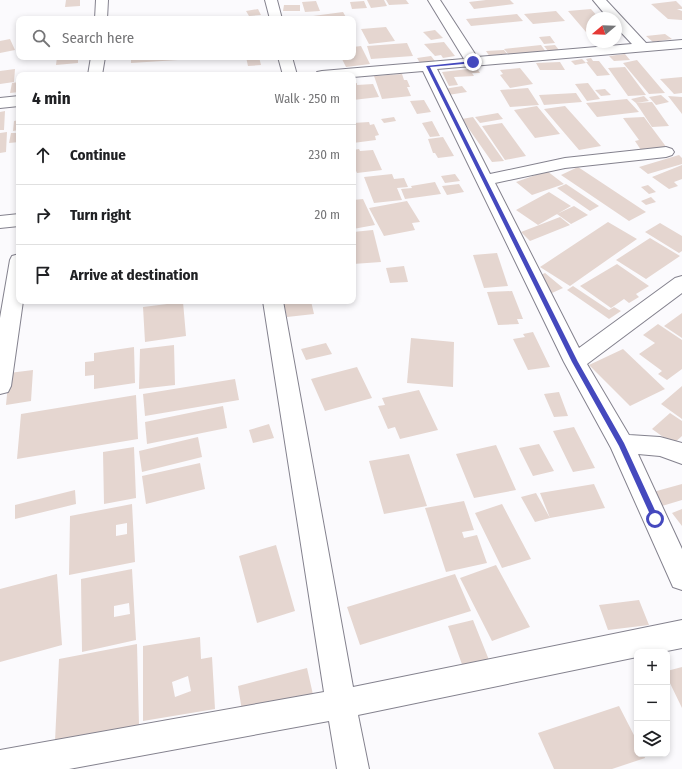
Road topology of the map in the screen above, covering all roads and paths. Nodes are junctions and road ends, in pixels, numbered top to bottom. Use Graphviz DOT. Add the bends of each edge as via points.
graph roads {
  1 [pos="102,0"];
  2 [pos="271,0"];
  3 [pos="434,0"];
  4 [pos="599,0"];
  5 [pos="610,12"];
  6 [pos="101,16"];
  7 [pos="275,16"];
  8 [pos="622,25"];
  9 [pos="682,44"];
  10 [pos="642,48"];
  11 [pos="98,60"];
  12 [pos="286,60"];
  13 [pos="473,62"];
  14 [pos="428,66"];
  15 [pos="96,72"];
  16 [pos="289,72"];
  17 [pos="356,72"];
  18 [pos="16,101"];
  19 [pos="0,103"];
  20 [pos="666,152"];
  21 [pos="484,180"];
  22 [pos="16,220"];
  23 [pos="0,222"];
  24 [pos="16,280"];
  25 [pos="682,283"];
  26 [pos="274,304"];
  27 [pos="575,362"];
  28 [pos="0,386"];
  29 [pos="622,445"];
  30 [pos="682,454"];
  31 [pos="682,578"];
  32 [pos="682,634"];
  33 [pos="341,704"];
  34 [pos="0,766"];
  35 [pos="353,769"];
  1 -- 6 [label="street"];
  2 -- 7 [label="street"];
  3 -- 13 [label="street"];
  4 -- 5 [label="street"];
  8 -- 10 [label="street"];
  9 -- 10 [label="street"];
  10 -- 13 [label="street"];
  11 -- 15 [label="street"];
  12 -- 16 [label="street"];
  13 -- 14 [label="street"];
  14 -- 17 [label="street"];
  14 -- 21 [label="street"];
  18 -- 19 [label="street"];
  20 -- 21 [label="street" via="565,163"];
  21 -- 27 [label="street"];
  22 -- 23 [label="street"];
  24 -- 28 [label="street"];
  25 -- 27 [label="street"];
  26 -- 33 [label="street"];
  27 -- 29 [label="street"];
  29 -- 30 [label="street" via="660,445 671,447"];
  29 -- 31 [label="street"];
  32 -- 33 [label="street"];
  33 -- 34 [label="street"];
  33 -- 35 [label="street"];
}
